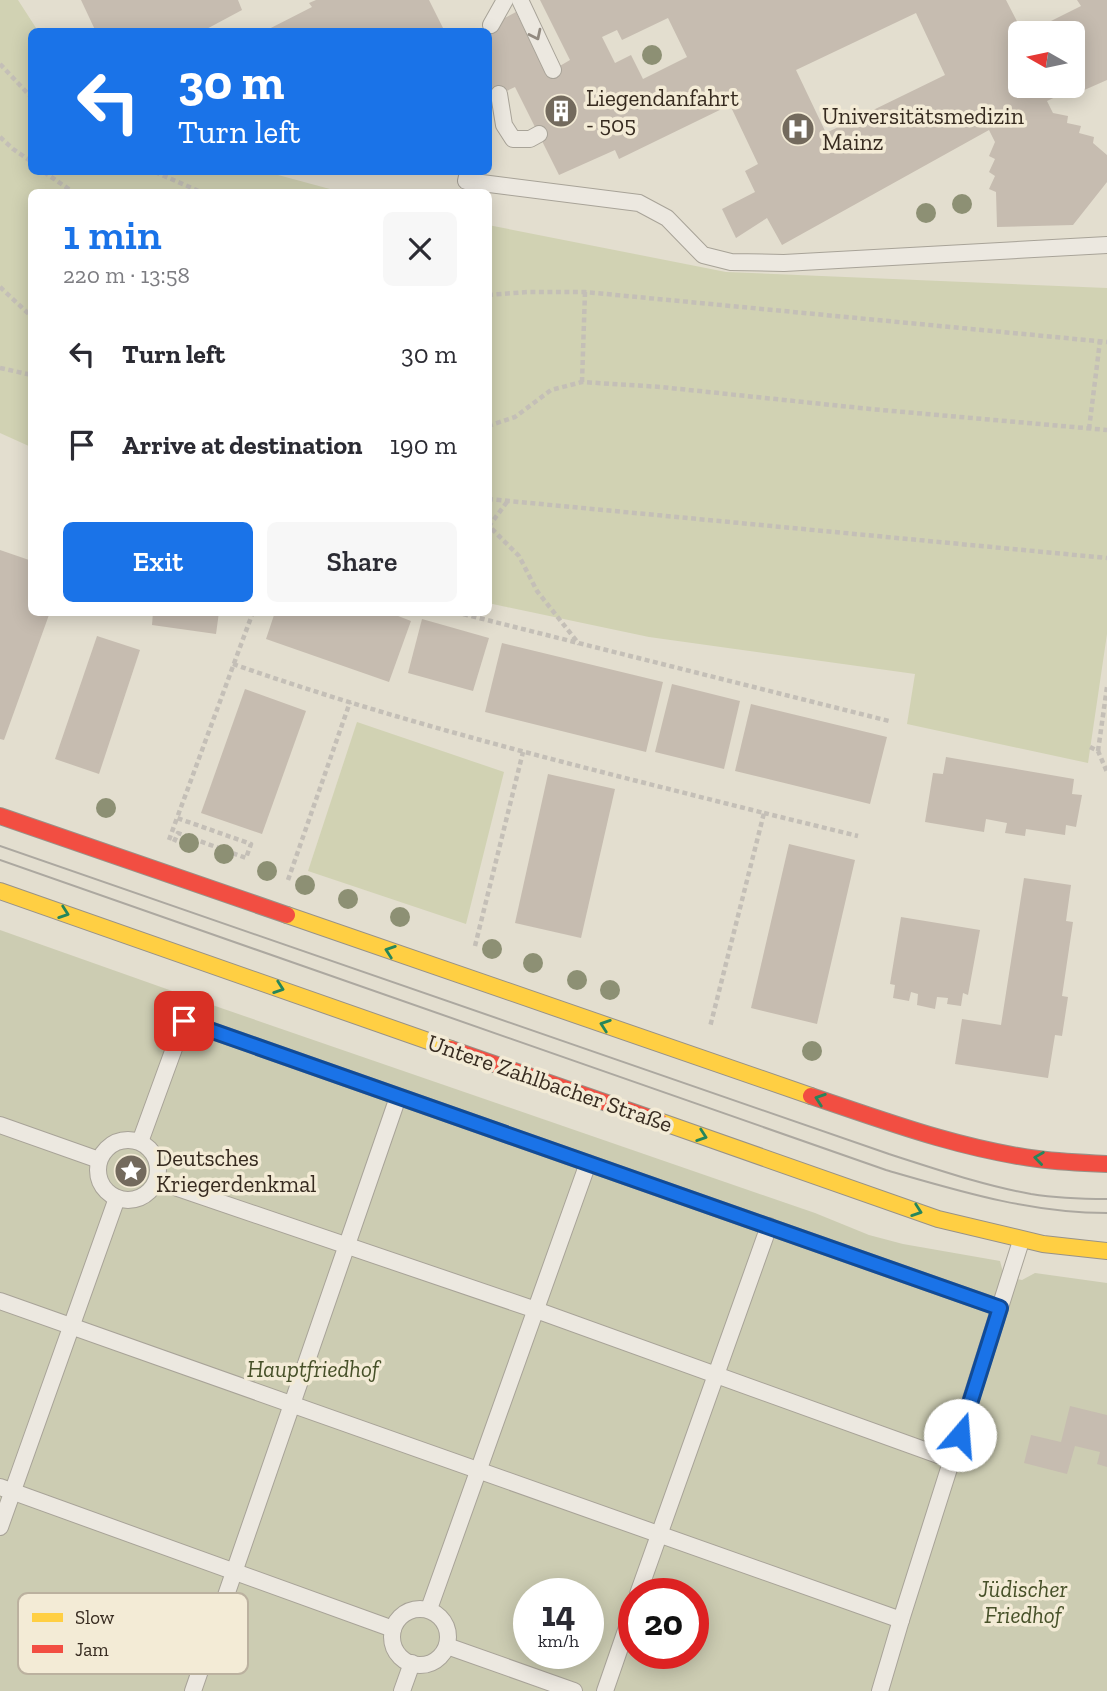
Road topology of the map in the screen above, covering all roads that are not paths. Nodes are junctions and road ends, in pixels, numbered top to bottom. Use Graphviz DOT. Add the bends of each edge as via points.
graph roads {
  1 [pos="505,0"];
  2 [pos="511,0"];
  3 [pos="520,0"];
  4 [pos="507,17"];
  5 [pos="491,25"];
  6 [pos="552,70"];
  7 [pos="499,94"];
  8 [pos="539,134"];
  9 [pos="467,175"];
  10 [pos="1107,245"];
  11 [pos="0,816"];
  12 [pos="0,891"];
  13 [pos="398,1097"];
  14 [pos="0,1125"];
  15 [pos="140,1142"];
  16 [pos="99,1160"];
  17 [pos="588,1163"];
  18 [pos="1107,1164"];
  19 [pos="157,1181"];
  20 [pos="117,1198"];
  21 [pos="769,1226"];
  22 [pos="1021,1241"];
  23 [pos="346,1246"];
  24 [pos="1107,1251"];
  25 [pos="0,1301"];
  26 [pos="1000,1308"];
  27 [pos="536,1310"];
  28 [pos="72,1326"];
  29 [pos="715,1375"];
  30 [pos="292,1405"];
  31 [pos="952,1460"];
  32 [pos="480,1471"];
  33 [pos="6,1490"];
  34 [pos="0,1527"];
  35 [pos="659,1534"];
  36 [pos="235,1572"];
  37 [pos="644,1578"];
  38 [pos="228,1593"];
  39 [pos="429,1609"];
  40 [pos="901,1620"];
  41 [pos="393,1629"];
  42 [pos="447,1646"];
  43 [pos="618,1653"];
  44 [pos="412,1663"];
  45 [pos="199,1674"];
  46 [pos="193,1691"];
  47 [pos="402,1691"];
  48 [pos="574,1691"];
  49 [pos="605,1691"];
  50 [pos="880,1691"];
  1 -- 5 [label="lane"];
  2 -- 4 [label="lane"];
  3 -- 6 [label="lane, one-way"];
  7 -- 8 [label="lane" via="504,125 513,139"];
  9 -- 10 [label="lane" via="466,181 639,203 667,218 703,256 731,262"];
  18 -- 11 [label="street, one-way" via="1011,1154 889,1122"];
  12 -- 22 [label="street, Untere Zahlbacher Straße, one-way" via="939,1219"];
  13 -- 15 [label="lane" via="184,1021"];
  13 -- 17 [label="lane"];
  13 -- 23 [label="lane"];
  14 -- 16 [label="lane"];
  15 -- 16 [label="lane" via="131,1139 111,1144"];
  15 -- 19 [label="lane" via="154,1154"];
  16 -- 20 [label="lane" via="103,1187"];
  17 -- 21 [label="lane"];
  17 -- 27 [label="lane"];
  19 -- 20 [label="lane" via="136,1200"];
  19 -- 23 [label="lane"];
  20 -- 28 [label="lane"];
  21 -- 26 [label="lane"];
  21 -- 29 [label="lane"];
  22 -- 24 [label="street, Untere Zahlbacher Straße"];
  22 -- 26 [label="lane"];
  23 -- 27 [label="lane"];
  23 -- 30 [label="lane"];
  25 -- 28 [label="lane"];
  26 -- 31 [label="lane"];
  27 -- 29 [label="lane"];
  27 -- 32 [label="lane"];
  28 -- 30 [label="lane"];
  28 -- 33 [label="lane"];
  29 -- 31 [label="lane"];
  29 -- 35 [label="lane"];
  30 -- 32 [label="lane"];
  30 -- 36 [label="lane"];
  31 -- 40 [label="lane"];
  32 -- 35 [label="lane"];
  32 -- 39 [label="lane"];
  33 -- 34 [label="lane"];
  33 -- 36 [label="lane"];
  35 -- 37 [label="lane"];
  35 -- 40 [label="lane"];
  36 -- 38 [label="lane"];
  36 -- 41 [label="lane"];
  39 -- 41 [label="lane" via="403,1614"];
  39 -- 42 [label="lane" via="447,1628"];
  40 -- 50 [label="lane"];
  41 -- 44 [label="lane" via="397,1654"];
  42 -- 44 [label="lane" via="429,1664"];
  42 -- 48 [label="lane"];
  43 -- 49 [label="lane"];
  44 -- 47 [label="lane"];
  45 -- 46 [label="lane"];
}
